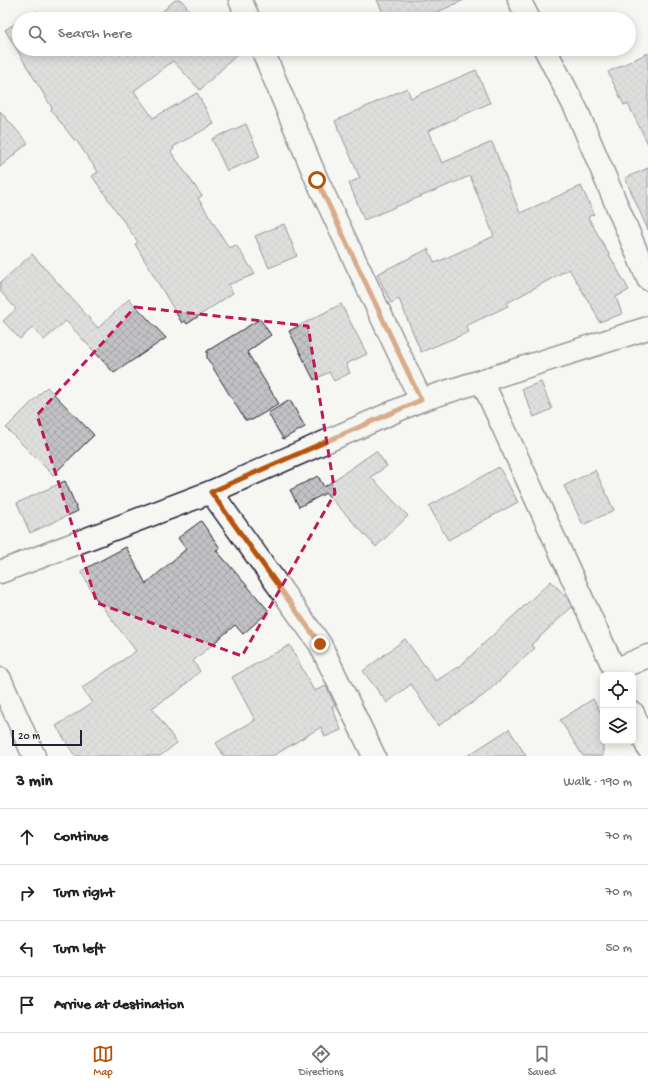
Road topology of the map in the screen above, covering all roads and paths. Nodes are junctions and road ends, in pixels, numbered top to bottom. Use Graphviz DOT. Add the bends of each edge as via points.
graph roads {
  1 [pos="240,0"];
  2 [pos="519,0"];
  3 [pos="246,12"];
  4 [pos="525,12"];
  5 [pos="265,56"];
  6 [pos="549,56"];
  7 [pos="648,279"];
  8 [pos="648,328"];
  9 [pos="482,380"];
  10 [pos="421,400"];
  11 [pos="211,492"];
  12 [pos="0,572"];
  13 [pos="648,656"];
  14 [pos="616,672"];
  15 [pos="618,672"];
  16 [pos="0,679"];
  17 [pos="636,720"];
  18 [pos="648,748"];
  19 [pos="34,756"];
  20 [pos="374,756"];
  1 -- 3 [label="street"];
  2 -- 4 [label="street"];
  5 -- 10 [label="street" via="317,180"];
  6 -- 7 [label="street" via="577,111"];
  8 -- 9 [label="street"];
  9 -- 10 [label="street"];
  9 -- 14 [label="street"];
  10 -- 11 [label="street"];
  11 -- 12 [label="street"];
  11 -- 20 [label="street" via="320,644"];
  13 -- 15 [label="street"];
  16 -- 19 [label="street"];
  17 -- 18 [label="street"];
}
